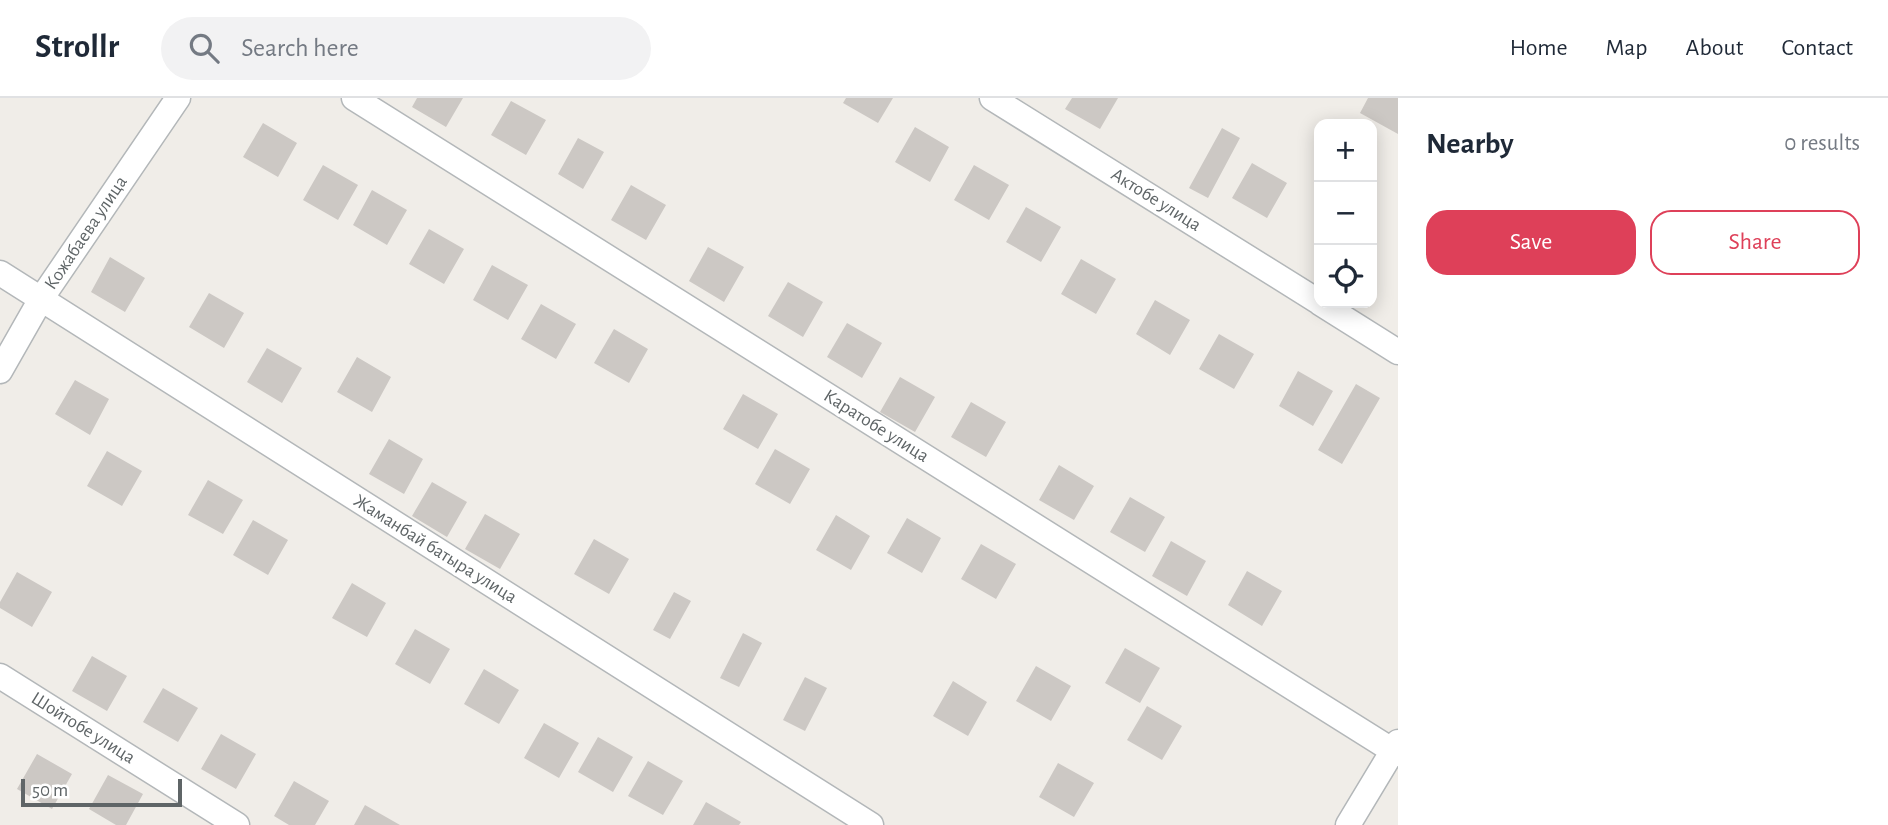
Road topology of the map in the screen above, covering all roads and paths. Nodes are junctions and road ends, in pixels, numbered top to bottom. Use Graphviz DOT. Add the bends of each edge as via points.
graph roads {
  1 [pos="178,98"];
  2 [pos="354,98"];
  3 [pos="992,98"];
  4 [pos="0,274"];
  5 [pos="41,299"];
  6 [pos="1314,299"];
  7 [pos="1328,308"];
  8 [pos="1398,352"];
  9 [pos="0,371"];
  10 [pos="0,676"];
  11 [pos="1396,749"];
  12 [pos="237,825"];
  13 [pos="871,825"];
  14 [pos="1348,825"];
  1 -- 5 [label="street, Кожабаева улица"];
  2 -- 11 [label="street, Каратобе улица"];
  3 -- 6 [label="street, Актобе улица"];
  4 -- 5 [label="street, Жаманбай батыра улица"];
  5 -- 9 [label="street, Кожабаева улица"];
  5 -- 13 [label="street, Жаманбай батыра улица"];
  7 -- 8 [label="street, Актобе улица"];
  10 -- 12 [label="street, Шойтобе улица"];
  11 -- 14 [label="street"];
}
